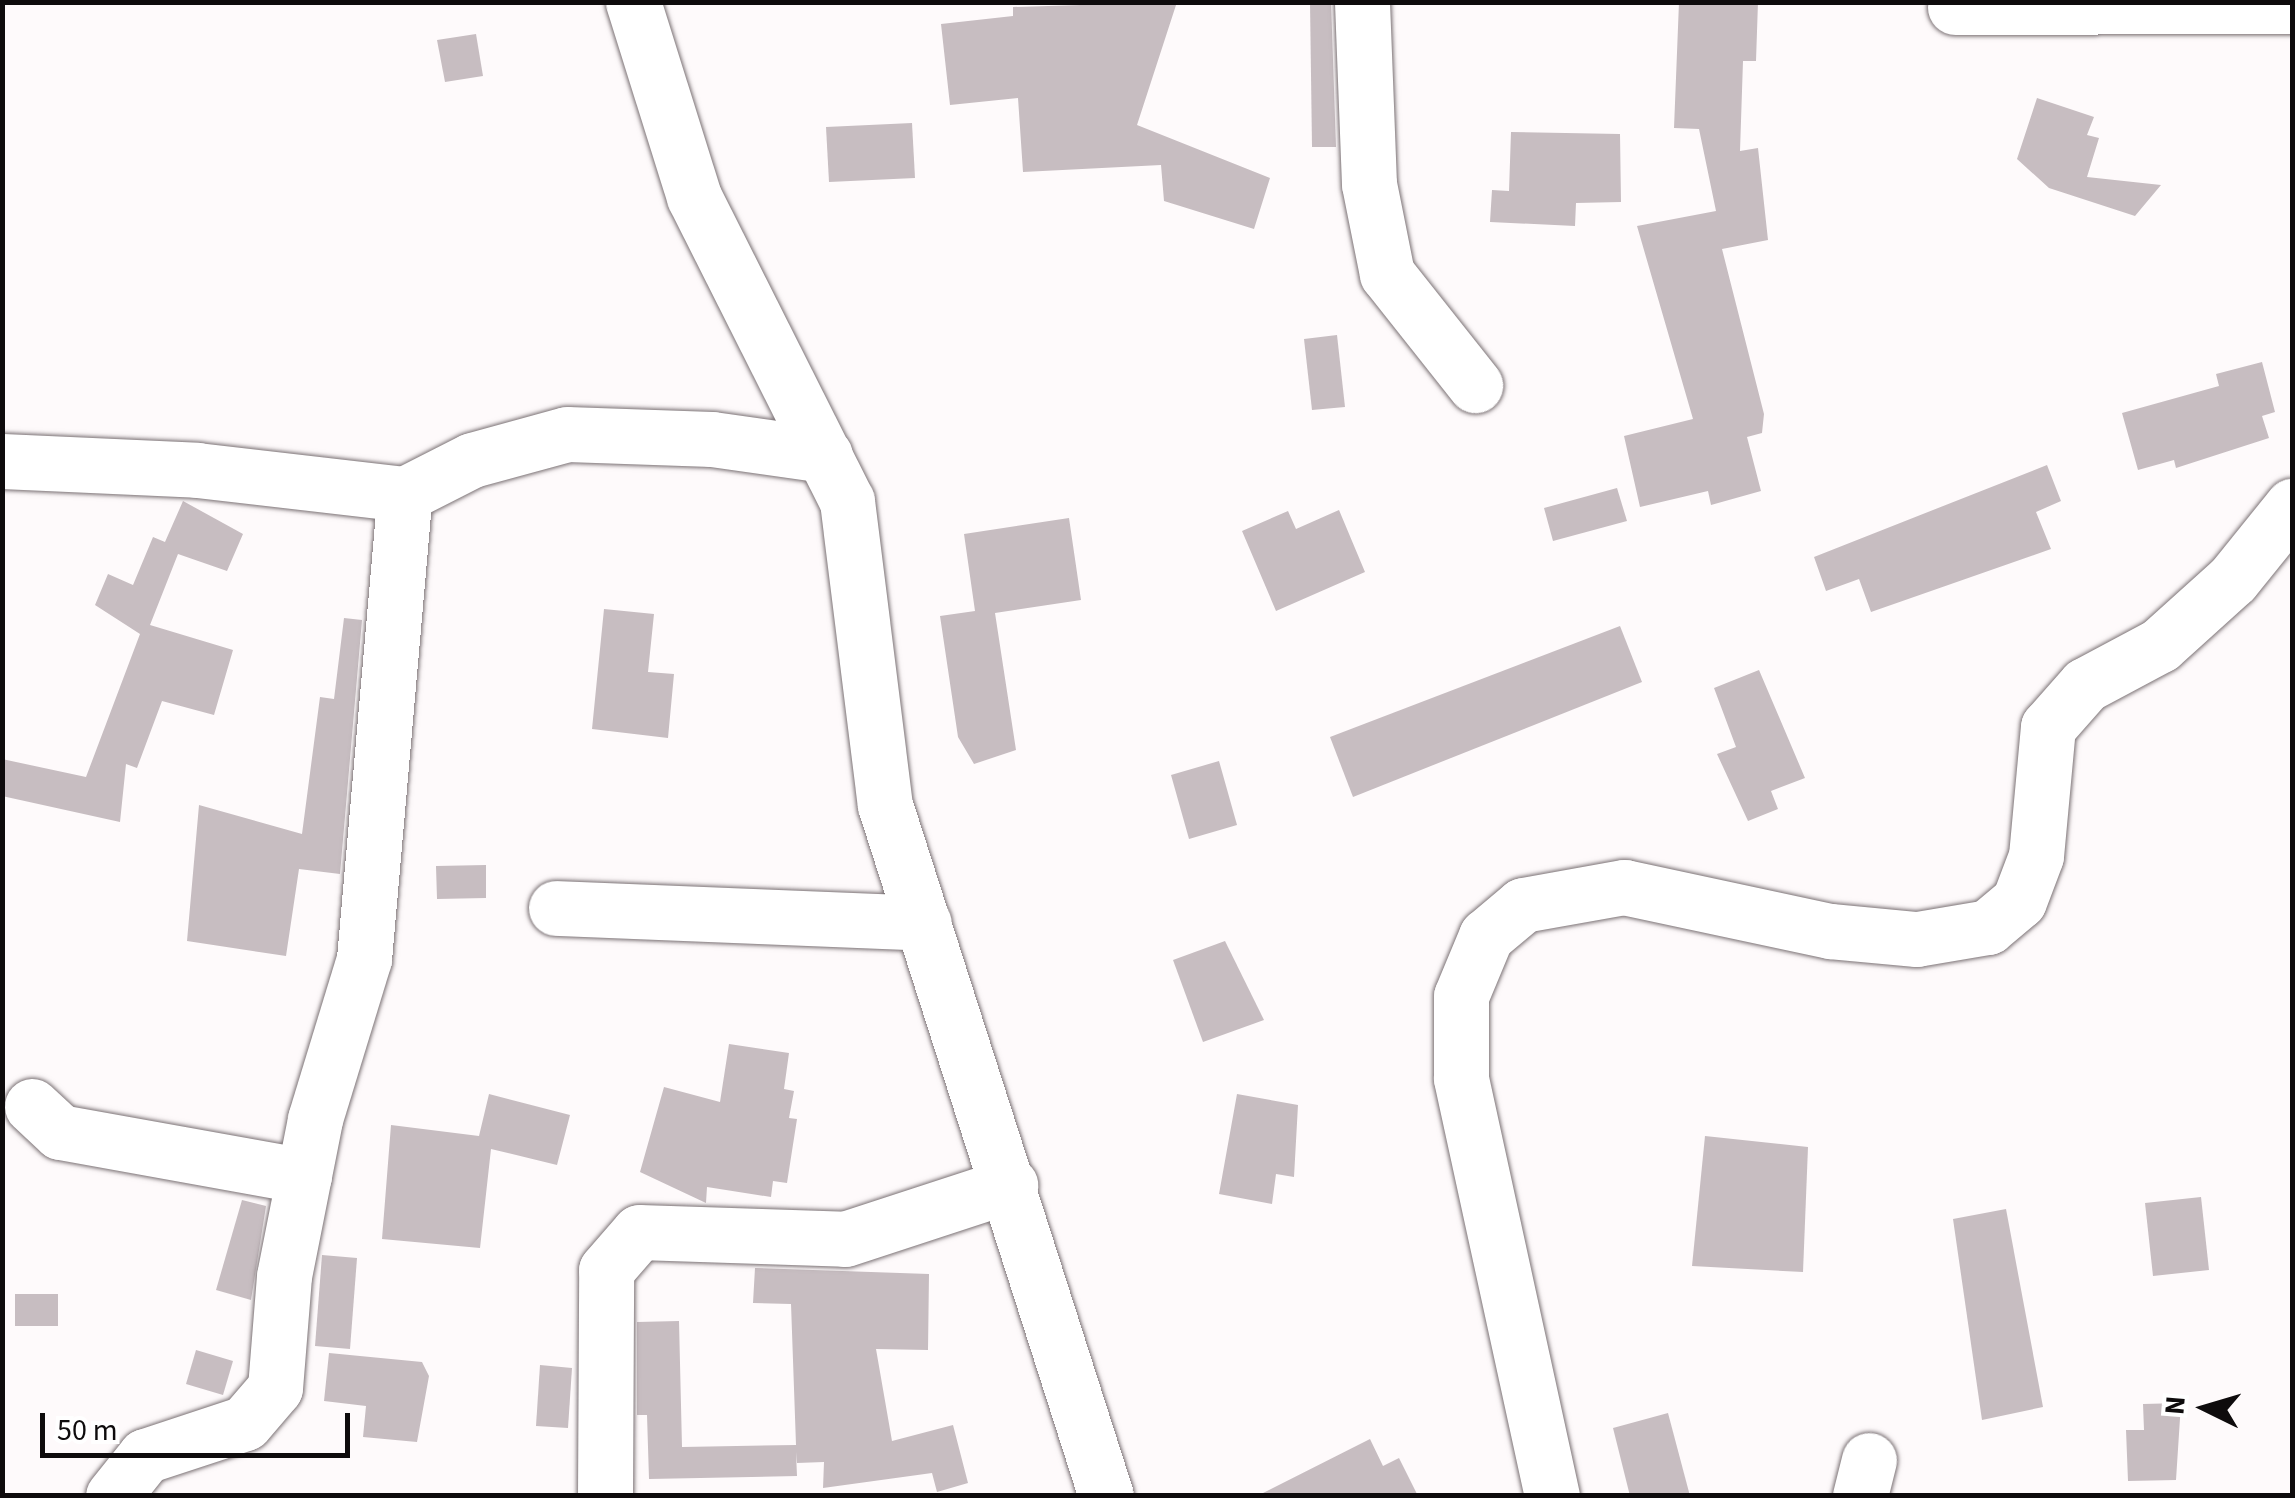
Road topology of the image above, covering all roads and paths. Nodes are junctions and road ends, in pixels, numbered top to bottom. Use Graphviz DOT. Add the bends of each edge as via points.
graph roads {
  1 [pos="633,2"];
  2 [pos="1362,2"];
  3 [pos="2292,6"];
  4 [pos="1954,8"];
  5 [pos="1475,385"];
  6 [pos="825,456"];
  7 [pos="2,461"];
  8 [pos="405,494"];
  9 [pos="2292,506"];
  10 [pos="556,908"];
  11 [pos="924,924"];
  12 [pos="32,1106"];
  13 [pos="304,1176"];
  14 [pos="1010,1184"];
  15 [pos="113,1496"];
  16 [pos="605,1496"];
  17 [pos="1106,1496"];
  18 [pos="1552,1496"];
  1 -- 6 [label="street" via="694,197"];
  2 -- 5 [label="street" via="1369,184 1387,274"];
  3 -- 4 [label="street"];
  6 -- 8 [label="street" via="712,438 567,434 455,466"];
  6 -- 11 [label="street" via="853,535 858,634 884,805"];
  7 -- 8 [label="street" via="197,470"];
  8 -- 13 [label="street" via="364,960"];
  9 -- 18 [label="street" via="2204,605 2160,644 2085,685 2048,727 2036,856 2019,901 1988,926 1917,939 1830,931 1624,886 1523,905 1486,936 1460,996 1461,1078"];
  10 -- 11 [label="street"];
  11 -- 14 [label="street"];
  12 -- 13 [label="street" via="60,1132"];
  13 -- 15 [label="street" via="275,1388 246,1423 145,1456"];
  14 -- 16 [label="street" via="844,1239 639,1232 606,1270"];
  14 -- 17 [label="street"];
}
